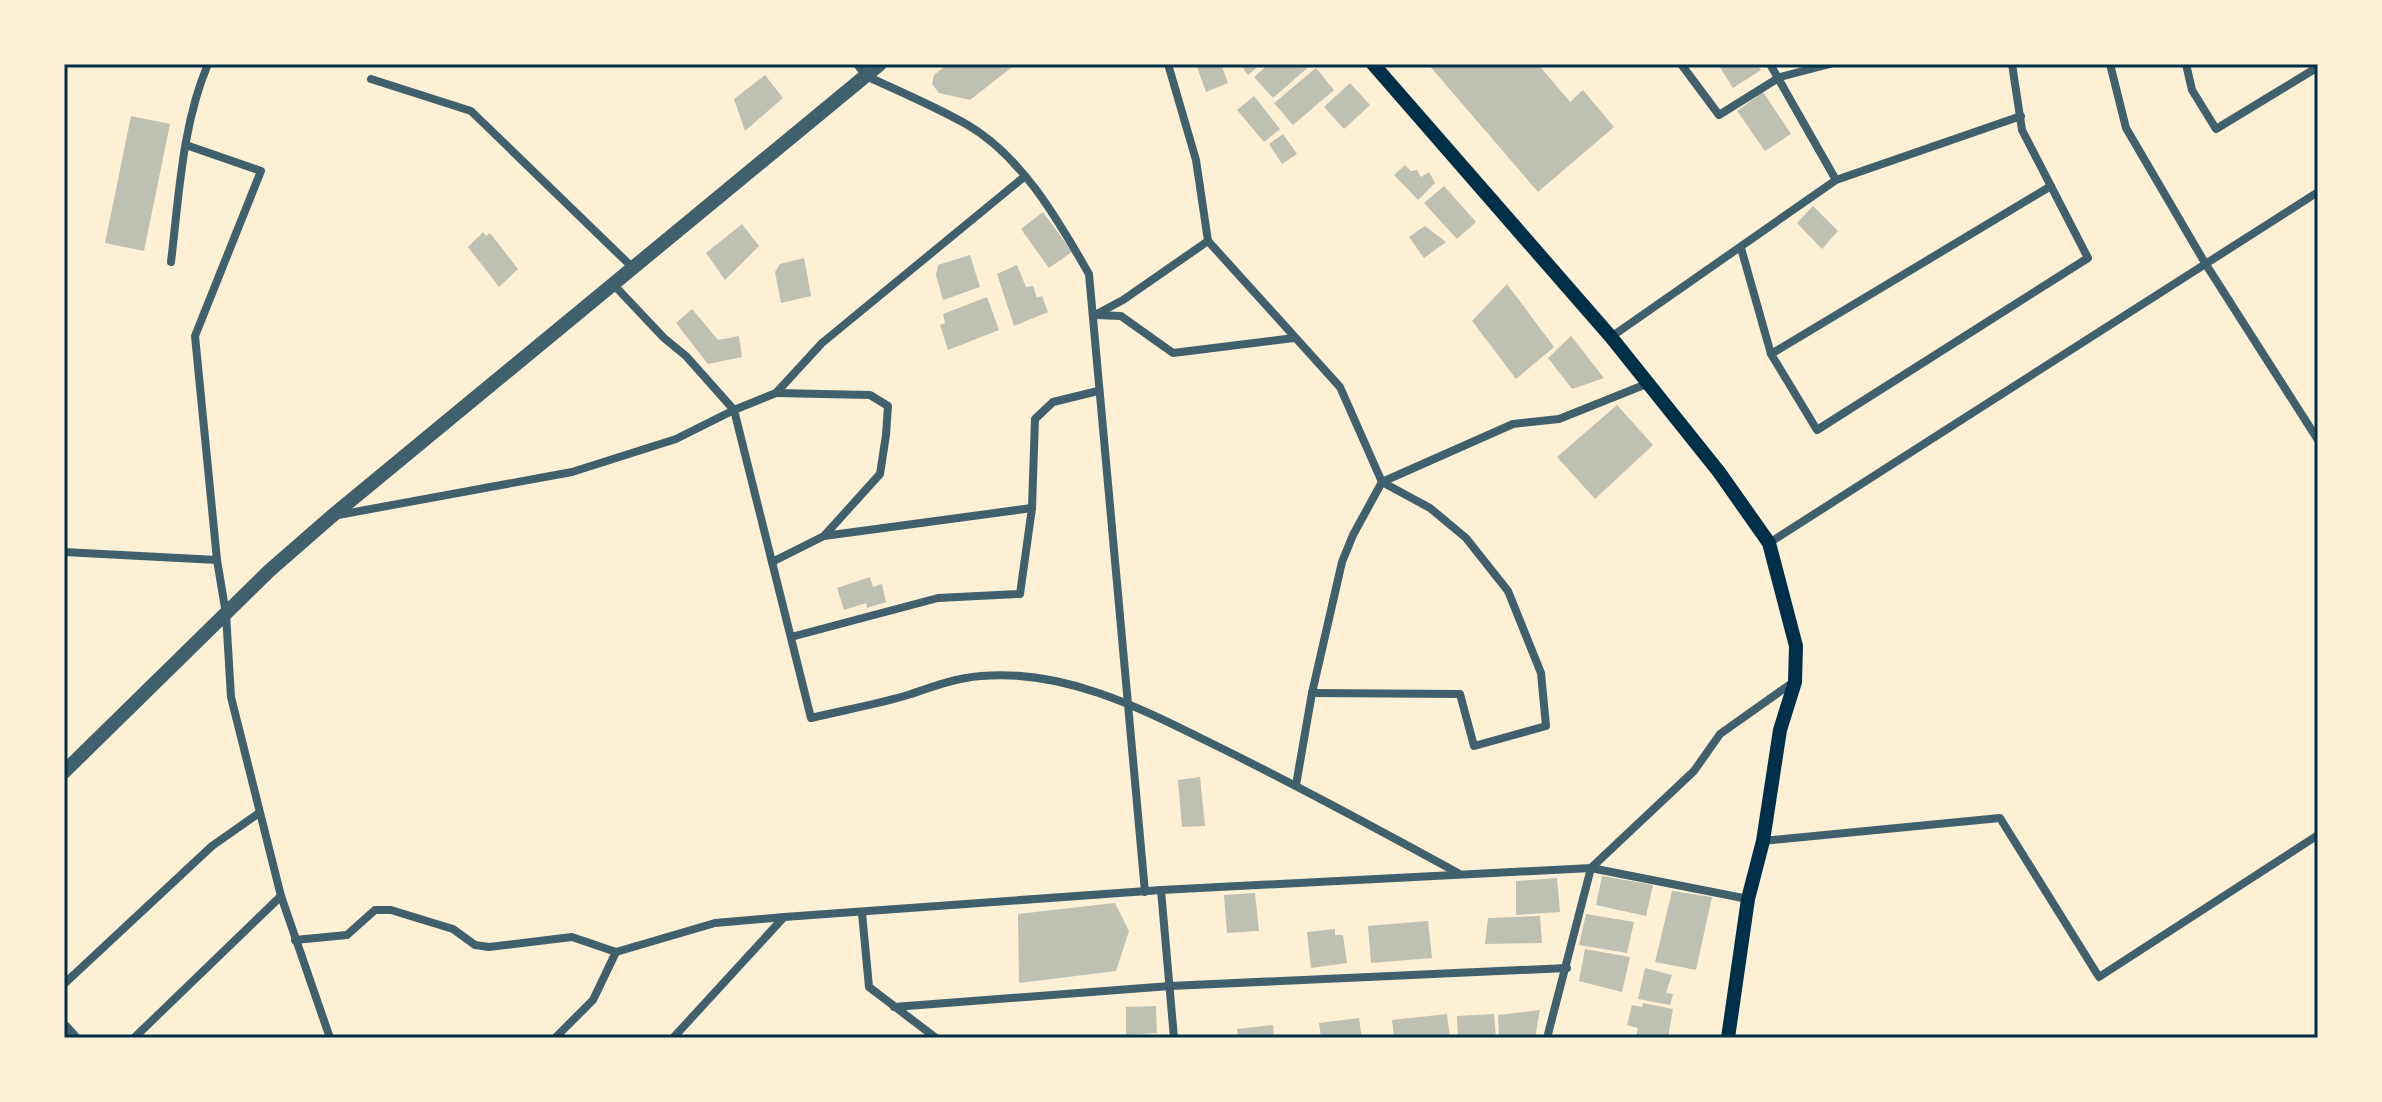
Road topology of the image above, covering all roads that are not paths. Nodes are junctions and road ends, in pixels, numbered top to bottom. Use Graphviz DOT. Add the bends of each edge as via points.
graph roads {
  1 [pos="208,64"];
  2 [pos="880,64"];
  3 [pos="1168,64"];
  4 [pos="1373,64"];
  5 [pos="1681,64"];
  6 [pos="1770,64"];
  7 [pos="1830,64"];
  8 [pos="2012,64"];
  9 [pos="2110,64"];
  10 [pos="2186,64"];
  11 [pos="2318,67"];
  12 [pos="861,70"];
  13 [pos="1780,77"];
  14 [pos="371,79"];
  15 [pos="2021,116"];
  16 [pos="186,145"];
  17 [pos="1024,177"];
  18 [pos="1836,180"];
  19 [pos="2051,186"];
  20 [pos="2318,192"];
  21 [pos="1208,241"];
  22 [pos="1741,248"];
  23 [pos="171,262"];
  24 [pos="2205,263"];
  25 [pos="634,269"];
  26 [pos="613,284"];
  27 [pos="1095,315"];
  28 [pos="1611,337"];
  29 [pos="1294,338"];
  30 [pos="1771,354"];
  31 [pos="1649,383"];
  32 [pos="1098,391"];
  33 [pos="776,393"];
  34 [pos="734,410"];
  35 [pos="2318,440"];
  36 [pos="1382,482"];
  37 [pos="1032,508"];
  38 [pos="332,516"];
  39 [pos="824,536"];
  40 [pos="1769,543"];
  41 [pos="64,552"];
  42 [pos="217,560"];
  43 [pos="772,562"];
  44 [pos="226,614"];
  45 [pos="791,637"];
  46 [pos="1795,682"];
  47 [pos="1312,693"];
  48 [pos="1128,703"];
  49 [pos="64,772"];
  50 [pos="1296,785"];
  51 [pos="259,813"];
  52 [pos="2318,835"];
  53 [pos="1763,841"];
  54 [pos="1591,868"];
  55 [pos="1458,873"];
  56 [pos="1161,890"];
  57 [pos="1145,892"];
  58 [pos="281,896"];
  59 [pos="1748,899"];
  60 [pos="862,913"];
  61 [pos="784,917"];
  62 [pos="295,940"];
  63 [pos="616,952"];
  64 [pos="1567,968"];
  65 [pos="64,984"];
  66 [pos="1170,986"];
  67 [pos="894,1007"];
  68 [pos="64,1028"];
  69 [pos="73,1038"];
  70 [pos="134,1038"];
  71 [pos="330,1038"];
  72 [pos="555,1038"];
  73 [pos="673,1038"];
  74 [pos="936,1038"];
  75 [pos="1174,1038"];
  76 [pos="1547,1038"];
  77 [pos="1728,1038"];
  1 -- 16 [label="street"];
  2 -- 12 [label="street"];
  3 -- 21 [label="street" via="1196,160"];
  4 -- 28 [label="main road"];
  5 -- 13 [label="street" via="1719,115"];
  6 -- 13 [label="street"];
  7 -- 13 [label="street"];
  8 -- 15 [label="street"];
  9 -- 24 [label="street" via="2126,128"];
  10 -- 11 [label="street" via="2192,90 2216,129"];
  12 -- 17 [label="street" via="968,125 1003,152"];
  12 -- 25 [label="street"];
  13 -- 18 [label="street"];
  14 -- 25 [label="street" via="471,111"];
  15 -- 18 [label="street"];
  15 -- 19 [label="street" via="2022,130"];
  16 -- 23 [label="street"];
  16 -- 42 [label="street" via="261,171 195,336"];
  17 -- 27 [label="street" via="1089,274"];
  17 -- 33 [label="street" via="822,343"];
  18 -- 22 [label="street"];
  19 -- 30 [label="street"];
  19 -- 30 [label="street" via="2088,258 1817,430"];
  20 -- 24 [label="street"];
  21 -- 27 [label="street"];
  21 -- 29 [label="street"];
  22 -- 28 [label="street"];
  22 -- 30 [label="street"];
  24 -- 35 [label="street"];
  24 -- 40 [label="street"];
  25 -- 26 [label="street"];
  26 -- 34 [label="street"];
  26 -- 38 [label="street"];
  27 -- 29 [label="street" via="1121,316 1173,353"];
  27 -- 32 [label="street"];
  28 -- 31 [label="main road"];
  29 -- 36 [label="street" via="1340,387"];
  31 -- 36 [label="street" via="1559,419 1513,424"];
  31 -- 40 [label="main road"];
  32 -- 37 [label="street" via="1053,402 1035,419"];
  32 -- 48 [label="street"];
  33 -- 34 [label="street"];
  33 -- 39 [label="street" via="870,395 888,406 880,474"];
  34 -- 38 [label="street" via="676,439 572,472"];
  34 -- 43 [label="street"];
  36 -- 47 [label="street" via="1342,562"];
  36 -- 47 [label="street" via="1430,508 1466,538 1508,591 1541,673 1546,726 1474,746 1460,694"];
  37 -- 39 [label="street"];
  37 -- 45 [label="street" via="1020,594 938,598"];
  38 -- 44 [label="street"];
  39 -- 43 [label="street"];
  40 -- 46 [label="main road" via="1796,646"];
  41 -- 42 [label="street"];
  42 -- 44 [label="street"];
  43 -- 45 [label="street"];
  44 -- 49 [label="street"];
  44 -- 51 [label="street" via="231,697"];
  45 -- 48 [label="street" via="811,718 983,676 1075,685"];
  46 -- 53 [label="main road" via="1780,730"];
  46 -- 54 [label="street" via="1720,734 1694,771"];
  47 -- 50 [label="street"];
  48 -- 50 [label="street"];
  48 -- 57 [label="street"];
  50 -- 55 [label="street"];
  51 -- 58 [label="street"];
  51 -- 65 [label="street" via="212,846"];
  52 -- 53 [label="street" via="2099,977 2000,818"];
  53 -- 59 [label="main road"];
  54 -- 55 [label="street"];
  54 -- 59 [label="street"];
  54 -- 64 [label="street"];
  55 -- 56 [label="street"];
  56 -- 57 [label="street"];
  56 -- 66 [label="street"];
  57 -- 60 [label="street"];
  58 -- 62 [label="street"];
  58 -- 70 [label="street"];
  59 -- 77 [label="main road"];
  60 -- 61 [label="street"];
  60 -- 67 [label="street" via="869,987"];
  61 -- 63 [label="street" via="715,923"];
  61 -- 73 [label="street"];
  62 -- 63 [label="street" via="347,935 375,910 391,910 453,929 475,945 572,937"];
  62 -- 71 [label="street"];
  63 -- 72 [label="street" via="593,1000"];
  64 -- 66 [label="street"];
  64 -- 76 [label="street"];
  66 -- 67 [label="street"];
  66 -- 75 [label="street"];
  67 -- 74 [label="street"];
  68 -- 69 [label="street"];
}
